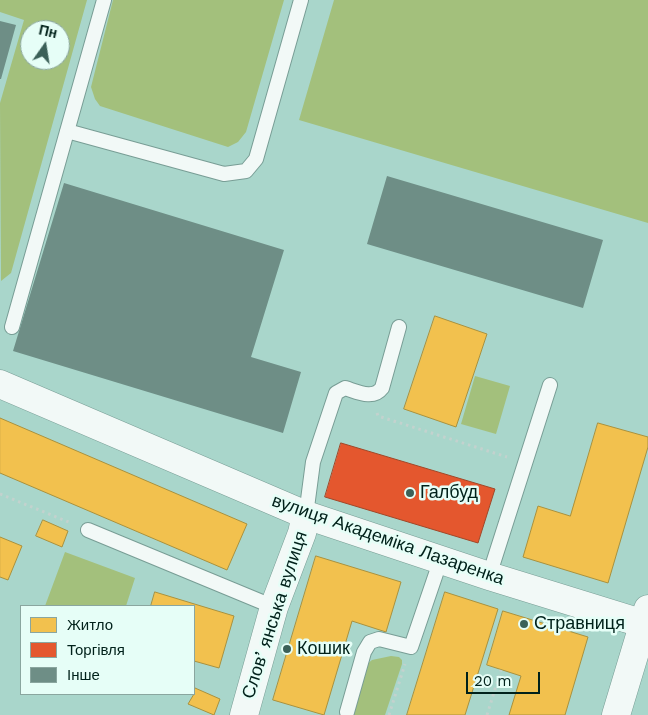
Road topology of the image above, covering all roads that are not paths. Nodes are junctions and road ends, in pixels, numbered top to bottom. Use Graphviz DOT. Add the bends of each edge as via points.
graph roads {
  1 [pos="104,0"];
  2 [pos="301,0"];
  3 [pos="67,131"];
  4 [pos="12,327"];
  5 [pos="399,327"];
  6 [pos="0,384"];
  7 [pos="550,385"];
  8 [pos="306,516"];
  9 [pos="88,530"];
  10 [pos="441,559"];
  11 [pos="489,576"];
  12 [pos="274,607"];
  13 [pos="646,617"];
  14 [pos="347,712"];
  15 [pos="250,714"];
  16 [pos="616,715"];
  1 -- 3 [label="lane"];
  2 -- 3 [label="lane" via="256,159 246,170 224,174"];
  3 -- 4 [label="lane"];
  5 -- 8 [label="lane" via="378,393 372,395 345,388 336,393 313,462"];
  6 -- 8 [label="street, вулиця Академіка Лазаренка"];
  7 -- 11 [label="lane"];
  8 -- 10 [label="street, вулиця Академіка Лазаренка"];
  8 -- 12 [label="street, Словʼянська вулиця"];
  9 -- 12 [label="lane"];
  10 -- 11 [label="street, вулиця Академіка Лазаренка"];
  10 -- 14 [label="lane" via="411,647 379,639 370,642 364,652"];
  11 -- 13 [label="street, вулиця Академіка Лазаренка"];
  12 -- 15 [label="street, Словʼянська вулиця"];
  13 -- 16 [label="street"];
}
